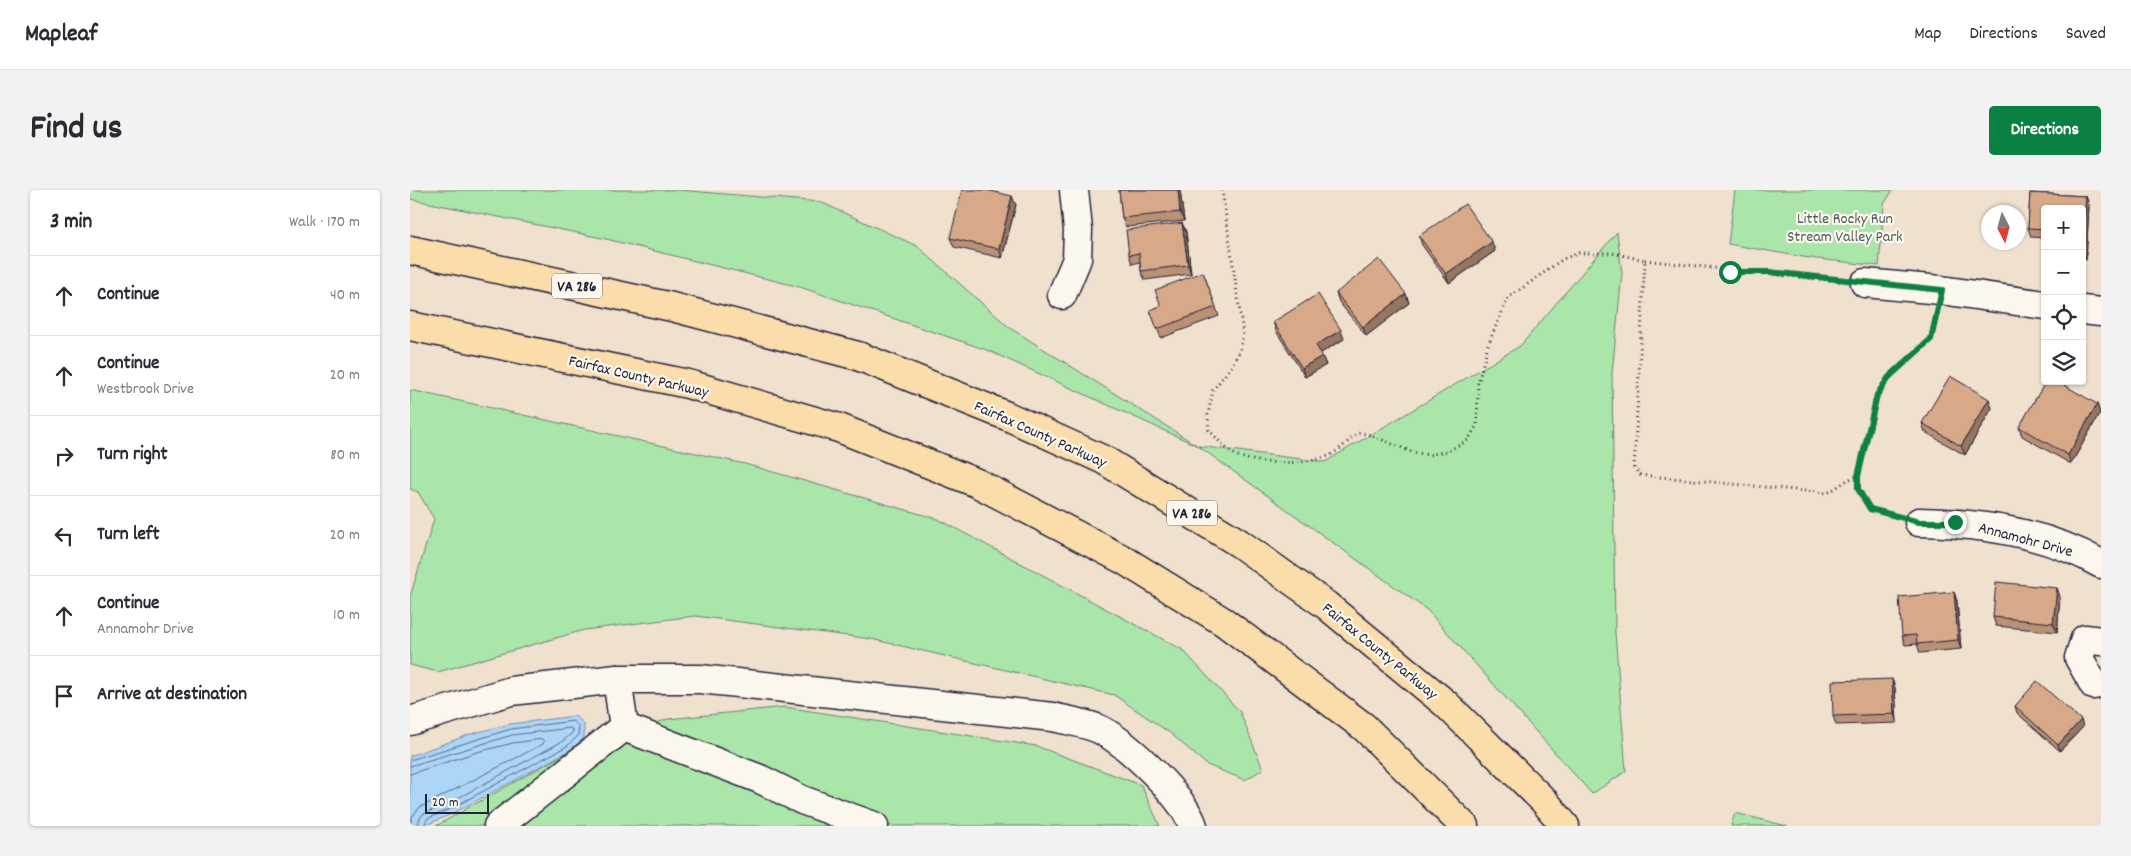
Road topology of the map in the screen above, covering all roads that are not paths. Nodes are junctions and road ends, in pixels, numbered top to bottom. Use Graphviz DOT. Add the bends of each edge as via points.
graph roads {
  1 [pos="1074,190"];
  2 [pos="410,250"];
  3 [pos="1865,283"];
  4 [pos="1062,295"];
  5 [pos="2041,304"];
  6 [pos="2086,310"];
  7 [pos="2101,312"];
  8 [pos="410,326"];
  9 [pos="1919,522"];
  10 [pos="2101,564"];
  11 [pos="2101,641"];
  12 [pos="617,679"];
  13 [pos="2093,686"];
  14 [pos="410,721"];
  15 [pos="624,726"];
  16 [pos="498,826"];
  17 [pos="874,826"];
  18 [pos="1193,826"];
  19 [pos="1464,826"];
  20 [pos="1565,826"];
  1 -- 4 [label="street" via="1077,259"];
  2 -- 20 [label="highway, Fairfax County Parkway / VA 286" via="672,307 858,356 1007,416 1104,460 1239,543 1334,611 1446,704"];
  3 -- 5 [label="street"];
  6 -- 7 [label="street"];
  8 -- 19 [label="highway, Fairfax County Parkway" via="688,384 839,428 977,483 1124,560 1224,622 1364,727"];
  9 -- 10 [label="street, Annamohr Drive" via="1991,526 2047,540 2085,554"];
  11 -- 13 [label="street" via="2085,640 2079,658"];
  12 -- 14 [label="street" via="511,691"];
  12 -- 15 [label="street"];
  12 -- 18 [label="street" via="700,678 1053,717 1081,724 1100,729 1132,752 1169,788"];
  15 -- 16 [label="street"];
  15 -- 17 [label="street" via="760,779 802,800"];
}
